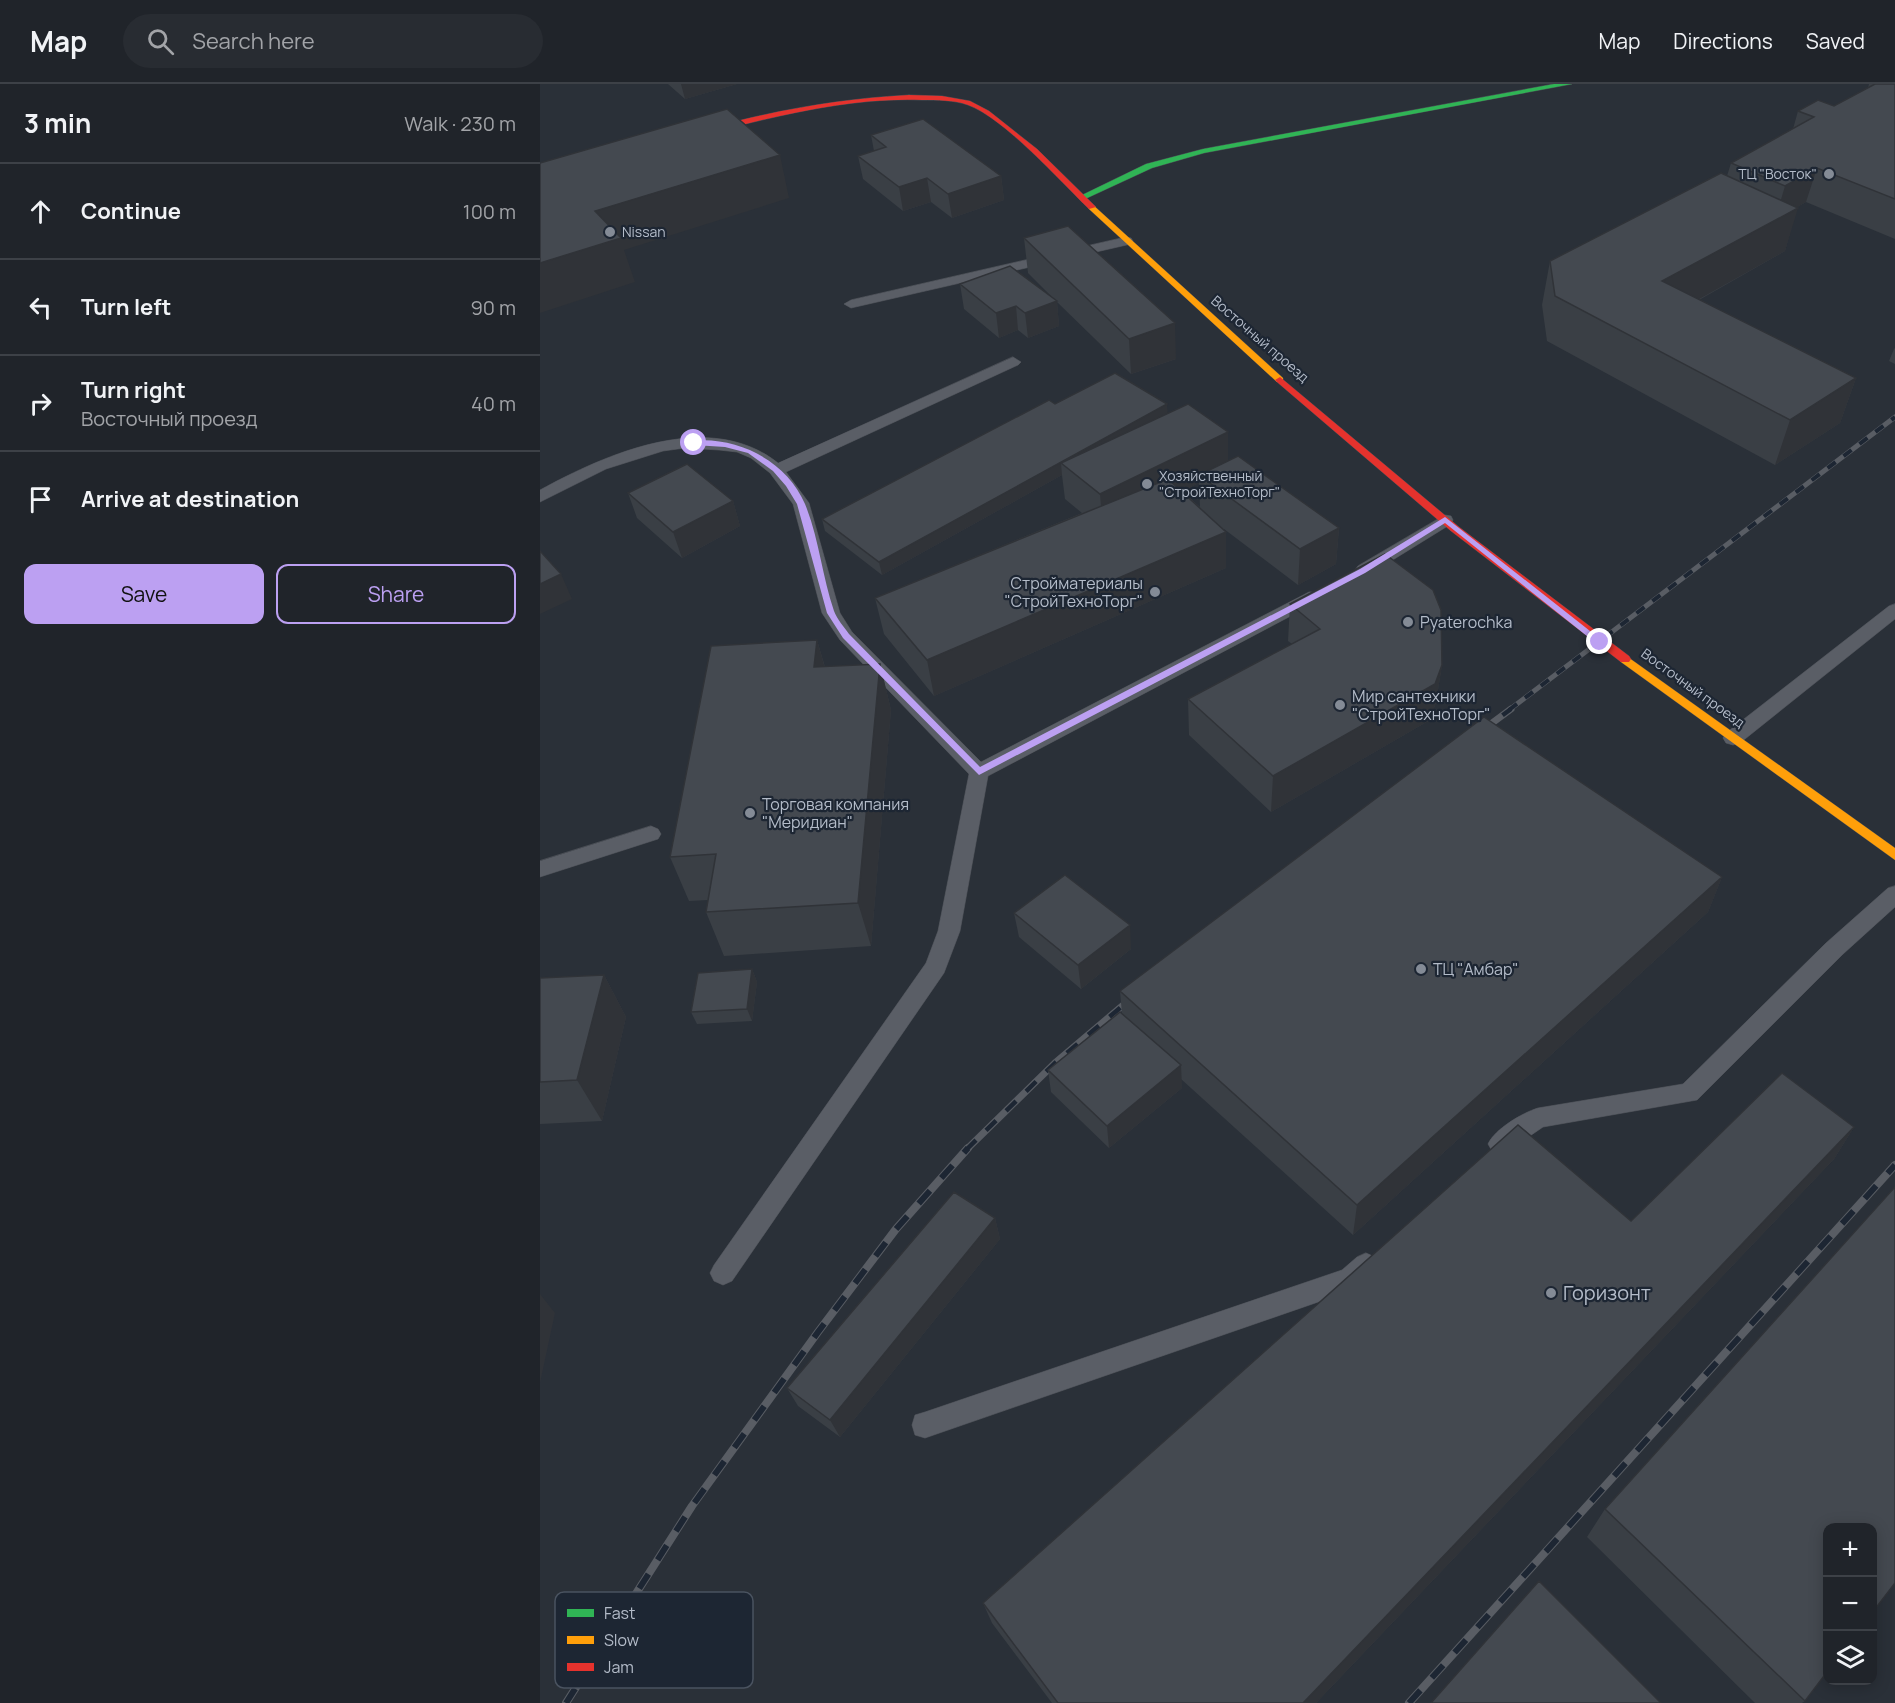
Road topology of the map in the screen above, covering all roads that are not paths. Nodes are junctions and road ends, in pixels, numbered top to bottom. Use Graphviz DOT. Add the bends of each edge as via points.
graph roads {
  1 [pos="1568,84"];
  2 [pos="688,137"];
  3 [pos="1082,197"];
  4 [pos="1126,241"];
  5 [pos="851,304"];
  6 [pos="1013,362"];
  7 [pos="776,470"];
  8 [pos="540,496"];
  9 [pos="1445,520"];
  10 [pos="1352,576"];
  11 [pos="1332,587"];
  12 [pos="1895,610"];
  13 [pos="1733,738"];
  14 [pos="979,771"];
  15 [pos="651,834"];
  16 [pos="1895,855"];
  17 [pos="540,869"];
  18 [pos="1895,894"];
  19 [pos="1479,1162"];
  20 [pos="1385,1248"];
  21 [pos="723,1273"];
  22 [pos="925,1425"];
  1 -- 3 [label="street" via="1203,151 1149,166"];
  2 -- 3 [label="street, Восточный проезд" via="841,94 920,89 962,99 994,117"];
  3 -- 4 [label="street, Восточный проезд"];
  4 -- 5 [label="lane"];
  4 -- 9 [label="street, Восточный проезд"];
  6 -- 7 [label="lane"];
  7 -- 8 [label="lane" via="750,452 725,445 668,444 594,466"];
  7 -- 14 [label="lane" via="801,504 831,613 846,636"];
  9 -- 10 [label="lane"];
  9 -- 13 [label="street, Восточный проезд" via="1600,642"];
  11 -- 14 [label="lane"];
  12 -- 13 [label="lane"];
  13 -- 16 [label="street, Восточный проезд"];
  14 -- 21 [label="lane" via="949,930 936,967"];
  15 -- 17 [label="lane"];
  18 -- 19 [label="lane" via="1689,1093 1538,1118"];
  20 -- 22 [label="lane" via="1350,1279"];
}
